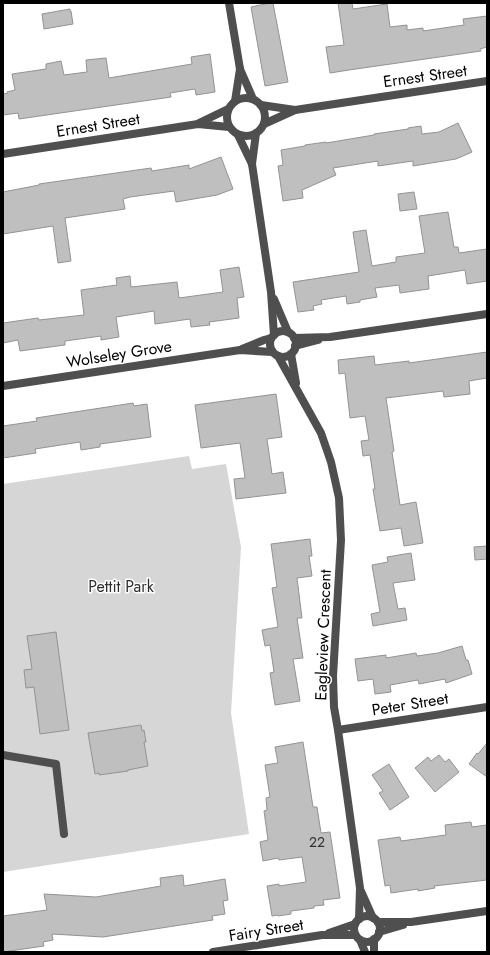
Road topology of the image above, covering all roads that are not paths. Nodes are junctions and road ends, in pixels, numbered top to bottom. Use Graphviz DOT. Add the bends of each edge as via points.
graph roads {
  1 [pos="229,3"];
  2 [pos="240,69"];
  3 [pos="487,81"];
  4 [pos="253,99"];
  5 [pos="235,101"];
  6 [pos="261,105"];
  7 [pos="228,109"];
  8 [pos="296,110"];
  9 [pos="198,124"];
  10 [pos="264,124"];
  11 [pos="229,127"];
  12 [pos="256,134"];
  13 [pos="238,135"];
  14 [pos="3,154"];
  15 [pos="252,164"];
  16 [pos="271,292"];
  17 [pos="487,314"];
  18 [pos="291,335"];
  19 [pos="273,336"];
  20 [pos="330,337"];
  21 [pos="240,350"];
  22 [pos="293,350"];
  23 [pos="275,354"];
  24 [pos="3,386"];
  25 [pos="297,389"];
  26 [pos="487,707"];
  27 [pos="338,730"];
  28 [pos="3,755"];
  29 [pos="64,834"];
  30 [pos="360,888"];
  31 [pos="487,911"];
  32 [pos="376,920"];
  33 [pos="357,921"];
  34 [pos="411,922"];
  35 [pos="322,935"];
  36 [pos="377,936"];
  37 [pos="358,937"];
  38 [pos="213,952"];
  39 [pos="365,952"];
  40 [pos="374,952"];
  1 -- 2 [label="street"];
  2 -- 4 [label="street"];
  2 -- 5 [label="street"];
  3 -- 8 [label="street, Ernest Street"];
  4 -- 5 [label="street" via="240,98"];
  4 -- 6 [label="street"];
  5 -- 7 [label="street"];
  6 -- 8 [label="street, Ernest Street"];
  6 -- 10 [label="street" via="265,117"];
  7 -- 9 [label="street, Ernest Street"];
  7 -- 11 [label="street" via="226,115"];
  8 -- 10 [label="street, Ernest Street"];
  9 -- 11 [label="street, Ernest Street"];
  9 -- 14 [label="street, Ernest Street"];
  10 -- 12 [label="street"];
  11 -- 13 [label="street"];
  12 -- 13 [label="street"];
  12 -- 15 [label="street"];
  13 -- 15 [label="street"];
  15 -- 16 [label="street"];
  16 -- 18 [label="street"];
  16 -- 19 [label="street"];
  17 -- 20 [label="street"];
  18 -- 19 [label="street" via="280,331"];
  18 -- 20 [label="street"];
  18 -- 22 [label="street" via="295,342"];
  19 -- 21 [label="street, Wolseley Grove"];
  19 -- 23 [label="street" via="270,345"];
  20 -- 22 [label="street"];
  21 -- 23 [label="street, Wolseley Grove"];
  21 -- 24 [label="street, Wolseley Grove"];
  22 -- 23 [label="street" via="285,357"];
  22 -- 25 [label="street, Eagleview Crescent"];
  23 -- 25 [label="street, Eagleview Crescent"];
  25 -- 27 [label="street, Eagleview Crescent" via="321,433 339,498 341,540 333,676"];
  26 -- 27 [label="street, Peter Street"];
  27 -- 30 [label="street, Eagleview Crescent"];
  28 -- 29 [label="street" via="56,764"];
  30 -- 32 [label="street, Eagleview Crescent"];
  30 -- 33 [label="street, Eagleview Crescent"];
  31 -- 34 [label="street"];
  32 -- 33 [label="street" via="366,916"];
  32 -- 34 [label="street"];
  32 -- 36 [label="street" via="380,926"];
  33 -- 35 [label="street, Fairy Street"];
  33 -- 37 [label="street" via="354,931"];
  34 -- 36 [label="street"];
  35 -- 37 [label="street, Fairy Street"];
  35 -- 38 [label="street, Fairy Street"];
  36 -- 37 [label="street" via="367,942"];
  36 -- 40 [label="street"];
  37 -- 39 [label="street"];
}
